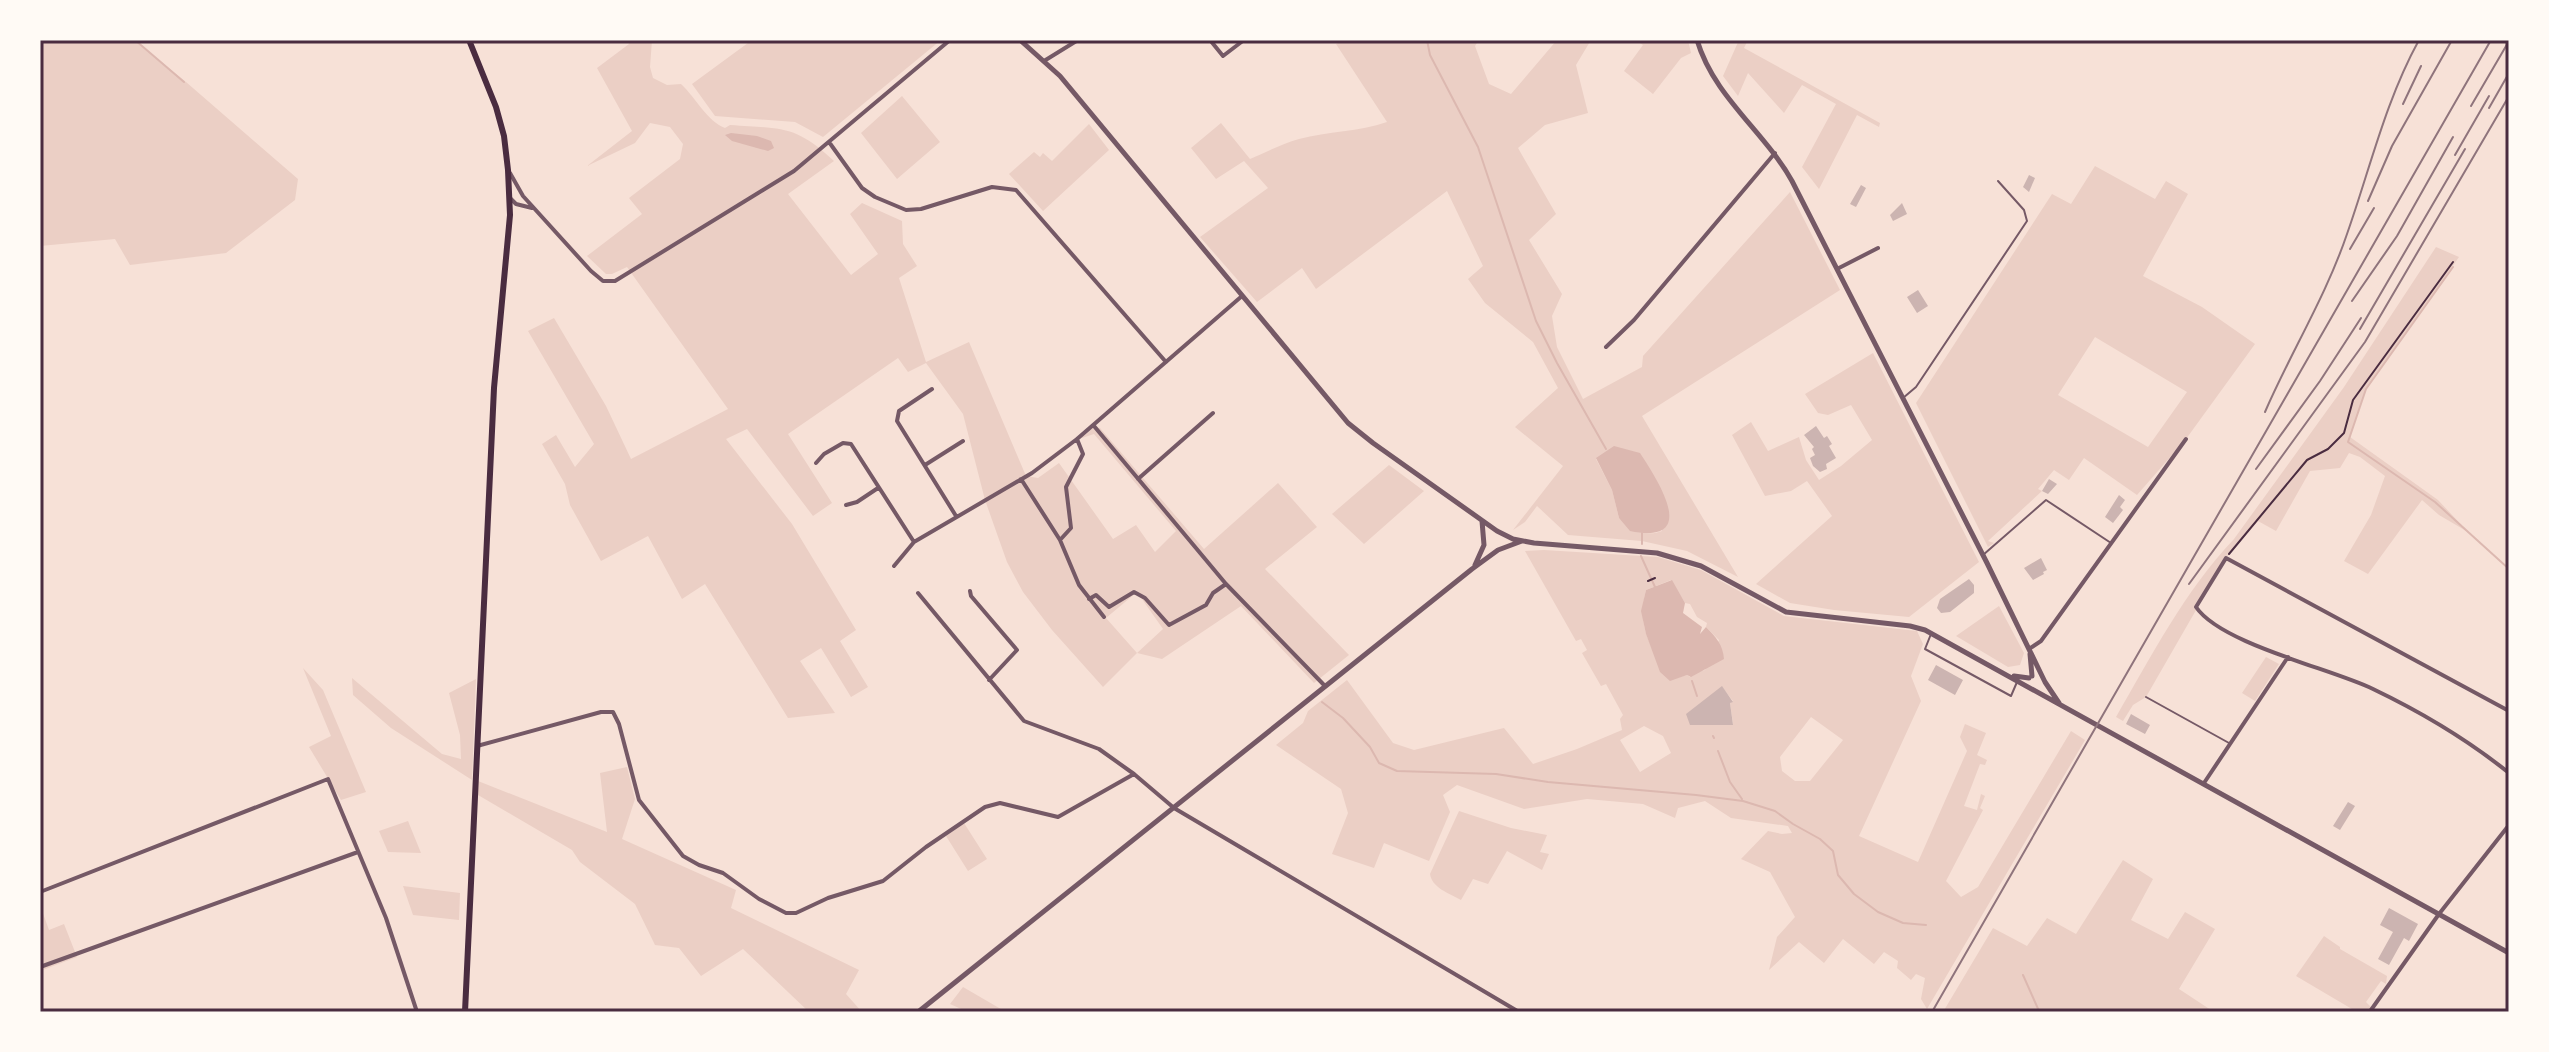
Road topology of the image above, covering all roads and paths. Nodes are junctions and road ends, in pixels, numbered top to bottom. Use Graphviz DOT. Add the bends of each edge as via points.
graph roads {
  1 [pos="469,40"];
  2 [pos="950,40"];
  3 [pos="1020,40"];
  4 [pos="1078,40"];
  5 [pos="1210,40"];
  6 [pos="1244,40"];
  7 [pos="1697,40"];
  8 [pos="1044,61"];
  9 [pos="829,142"];
  10 [pos="1775,153"];
  11 [pos="508,170"];
  12 [pos="1998,181"];
  13 [pos="523,196"];
  14 [pos="510,198"];
  15 [pos="522,206"];
  16 [pos="535,209"];
  17 [pos="510,215"];
  18 [pos="1878,248"];
  19 [pos="2453,262"];
  20 [pos="1837,269"];
  21 [pos="1242,296"];
  22 [pos="1606,347"];
  23 [pos="1166,362"];
  24 [pos="932,389"];
  25 [pos="1903,398"];
  26 [pos="1213,413"];
  27 [pos="1094,426"];
  28 [pos="1077,439"];
  29 [pos="2186,439"];
  30 [pos="963,441"];
  31 [pos="816,463"];
  32 [pos="925,465"];
  33 [pos="1021,479"];
  34 [pos="1138,479"];
  35 [pos="879,487"];
  36 [pos="846,505"];
  37 [pos="956,517"];
  38 [pos="1482,521"];
  39 [pos="1497,531"];
  40 [pos="1504,535"];
  41 [pos="1060,540"];
  42 [pos="1522,541"];
  43 [pos="914,542"];
  44 [pos="1484,543"];
  45 [pos="2112,544"];
  46 [pos="1497,551"];
  47 [pos="1983,555"];
  48 [pos="2226,558"];
  49 [pos="894,566"];
  50 [pos="1472,569"];
  51 [pos="1655,578"];
  52 [pos="1648,581"];
  53 [pos="1226,584"];
  54 [pos="970,591"];
  55 [pos="918,593"];
  56 [pos="1089,599"];
  57 [pos="1104,617"];
  58 [pos="1932,633"];
  59 [pos="2029,649"];
  60 [pos="2288,657"];
  61 [pos="2009,676"];
  62 [pos="2030,677"];
  63 [pos="989,680"];
  64 [pos="2044,680"];
  65 [pos="2018,681"];
  66 [pos="1325,686"];
  67 [pos="2028,687"];
  68 [pos="2037,692"];
  69 [pos="2146,697"];
  70 [pos="2060,704"];
  71 [pos="2509,711"];
  72 [pos="2230,743"];
  73 [pos="477,746"];
  74 [pos="2509,773"];
  75 [pos="1134,774"];
  76 [pos="2204,783"];
  77 [pos="1174,808"];
  78 [pos="2509,825"];
  79 [pos="359,852"];
  80 [pos="40,892"];
  81 [pos="2439,914"];
  82 [pos="2509,953"];
  83 [pos="40,967"];
  84 [pos="2371,1010"];
  85 [pos="417,1012"];
  86 [pos="465,1012"];
  87 [pos="918,1012"];
  88 [pos="1519,1012"];
  1 -- 11 [label="main road" via="496,107"];
  2 -- 9 [label="street"];
  3 -- 8 [label="street"];
  4 -- 8 [label="street"];
  5 -- 6 [label="street" via="1223,56"];
  7 -- 10 [label="street" via="1716,84"];
  8 -- 21 [label="street"];
  9 -- 16 [label="street" via="794,171 615,281 603,281 591,271"];
  9 -- 23 [label="street" via="862,188 906,210 992,187 1016,190"];
  10 -- 20 [label="street"];
  10 -- 22 [label="street"];
  11 -- 13 [label="street"];
  11 -- 14 [label="main road"];
  12 -- 25 [label="lane" via="2024,210 2027,221 1916,387"];
  13 -- 14 [label="street"];
  13 -- 16 [label="street"];
  14 -- 15 [label="street"];
  14 -- 17 [label="main road"];
  15 -- 16 [label="street"];
  15 -- 17 [label="street"];
  17 -- 73 [label="main road" via="494,388"];
  18 -- 20 [label="street"];
  19 -- 48 [label="path" via="2353,400 2344,433 2307,460"];
  20 -- 25 [label="street"];
  21 -- 23 [label="street"];
  21 -- 38 [label="street" via="1348,423"];
  23 -- 27 [label="street"];
  24 -- 32 [label="street" via="897,416"];
  25 -- 47 [label="street"];
  26 -- 34 [label="street"];
  27 -- 28 [label="street"];
  27 -- 34 [label="street"];
  28 -- 33 [label="street"];
  28 -- 41 [label="street" via="1083,454 1066,487 1071,528"];
  29 -- 45 [label="street"];
  30 -- 32 [label="street"];
  31 -- 35 [label="street" via="843,443 851,444"];
  32 -- 37 [label="street"];
  33 -- 37 [label="street"];
  33 -- 41 [label="street"];
  34 -- 53 [label="street"];
  35 -- 36 [label="street"];
  35 -- 43 [label="street"];
  37 -- 43 [label="street"];
  38 -- 39 [label="street"];
  38 -- 44 [label="street"];
  39 -- 40 [label="street"];
  39 -- 44 [label="street"];
  40 -- 42 [label="street"];
  40 -- 46 [label="street"];
  41 -- 56 [label="street"];
  42 -- 46 [label="street"];
  42 -- 58 [label="street" via="1657,553 1701,566 1786,612"];
  43 -- 49 [label="street"];
  44 -- 46 [label="street" via="1490,552"];
  44 -- 50 [label="street"];
  45 -- 47 [label="lane" via="2046,500"];
  45 -- 59 [label="street" via="2041,641"];
  46 -- 50 [label="street"];
  47 -- 59 [label="street"];
  48 -- 60 [label="street" via="2196,607 2199,612"];
  48 -- 71 [label="street"];
  50 -- 66 [label="street"];
  51 -- 52 [label="path"];
  53 -- 56 [label="street" via="1206,605 1169,625 1134,592 1109,607 1096,595"];
  53 -- 66 [label="street"];
  54 -- 63 [label="street" via="1017,650"];
  55 -- 63 [label="street"];
  56 -- 57 [label="street"];
  58 -- 61 [label="street"];
  58 -- 65 [label="lane" via="1925,649 2011,696"];
  59 -- 62 [label="street"];
  59 -- 64 [label="street"];
  60 -- 72 [label="street"];
  60 -- 74 [label="street" via="2372,688 2466,741"];
  61 -- 62 [label="street"];
  61 -- 65 [label="street"];
  62 -- 64 [label="street" via="2037,674"];
  62 -- 67 [label="street"];
  63 -- 75 [label="street" via="1024,721 1099,749"];
  64 -- 68 [label="street" via="2044,688"];
  64 -- 70 [label="street"];
  65 -- 67 [label="street"];
  66 -- 77 [label="street"];
  67 -- 68 [label="street"];
  68 -- 70 [label="street"];
  69 -- 72 [label="lane"];
  70 -- 76 [label="street"];
  72 -- 76 [label="street"];
  73 -- 75 [label="street" via="613,712 639,800 683,856 723,873 786,913 883,881 985,807 1000,803 1058,817"];
  73 -- 86 [label="main road"];
  75 -- 77 [label="street"];
  76 -- 81 [label="street"];
  77 -- 87 [label="street"];
  77 -- 88 [label="street"];
  78 -- 81 [label="street"];
  79 -- 80 [label="street" via="328,779"];
  79 -- 83 [label="street"];
  79 -- 85 [label="street"];
  81 -- 82 [label="street"];
  81 -- 84 [label="street"];
}
